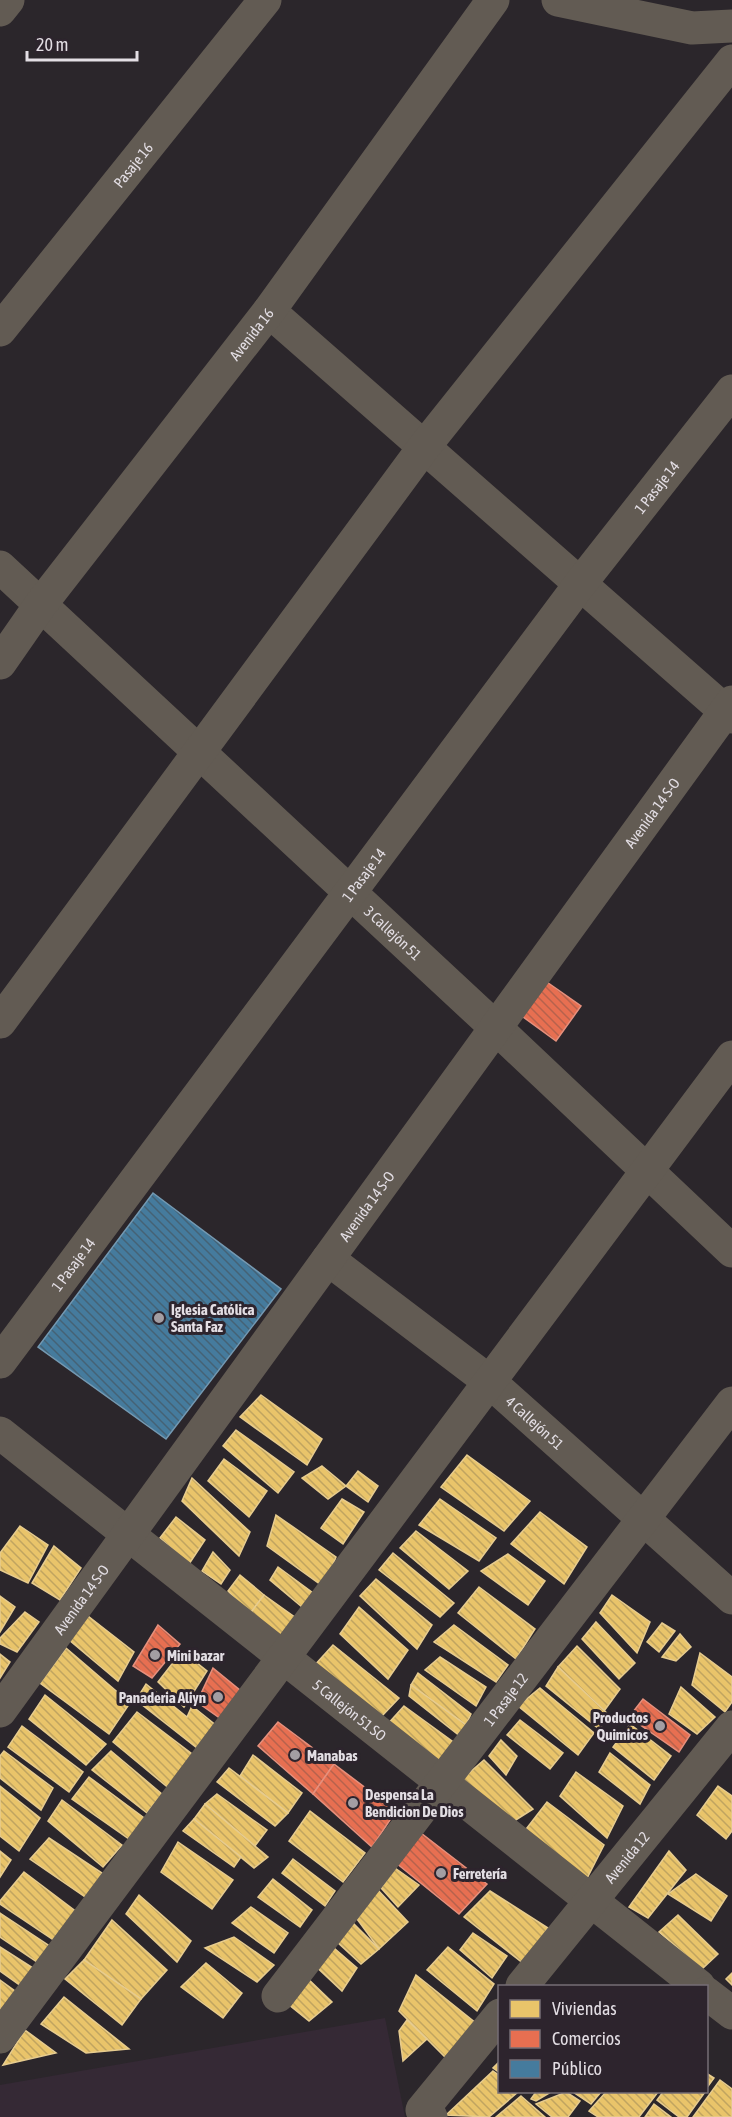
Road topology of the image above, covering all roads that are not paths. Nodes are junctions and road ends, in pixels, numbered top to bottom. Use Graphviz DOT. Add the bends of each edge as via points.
graph roads {
  1 [pos="8,0"];
  2 [pos="266,0"];
  3 [pos="493,0"];
  4 [pos="558,0"];
  5 [pos="0,10"];
  6 [pos="732,26"];
  7 [pos="732,61"];
  8 [pos="269,311"];
  9 [pos="0,330"];
  10 [pos="732,392"];
  11 [pos="424,447"];
  12 [pos="0,567"];
  13 [pos="580,584"];
  14 [pos="41,604"];
  15 [pos="0,663"];
  16 [pos="730,710"];
  17 [pos="201,752"];
  18 [pos="349,892"];
  19 [pos="0,1022"];
  20 [pos="496,1028"];
  21 [pos="732,1057"];
  22 [pos="647,1171"];
  23 [pos="732,1251"];
  24 [pos="328,1259"];
  25 [pos="0,1362"];
  26 [pos="490,1382"];
  27 [pos="732,1403"];
  28 [pos="0,1433"];
  29 [pos="643,1520"];
  30 [pos="128,1534"];
  31 [pos="732,1598"];
  32 [pos="284,1658"];
  33 [pos="0,1711"];
  34 [pos="732,1727"];
  35 [pos="442,1782"];
  36 [pos="591,1901"];
  37 [pos="523,1985"];
  38 [pos="698,1985"];
  39 [pos="708,1995"];
  40 [pos="278,1996"];
  41 [pos="732,2013"];
  42 [pos="498,2018"];
  43 [pos="0,2037"];
  44 [pos="427,2114"];
  1 -- 5 [label="street"];
  2 -- 9 [label="street, Pasaje 16"];
  3 -- 8 [label="street, Avenida 16"];
  4 -- 6 [label="street" via="692,28"];
  7 -- 11 [label="street"];
  8 -- 11 [label="street"];
  8 -- 14 [label="street, Avenida 16"];
  10 -- 13 [label="street, 1 Pasaje 14"];
  11 -- 13 [label="street"];
  11 -- 17 [label="street"];
  12 -- 14 [label="street, 3 Callejón 51"];
  13 -- 16 [label="street"];
  13 -- 18 [label="street, 1 Pasaje 14"];
  14 -- 15 [label="street, Avenida 16"];
  14 -- 17 [label="street, 3 Callejón 51"];
  16 -- 20 [label="street, Avenida 14 S-O"];
  17 -- 18 [label="street, 3 Callejón 51"];
  17 -- 19 [label="street"];
  18 -- 20 [label="street, 3 Callejón 51"];
  18 -- 25 [label="street, 1 Pasaje 14"];
  20 -- 22 [label="street, 3 Callejón 51"];
  20 -- 24 [label="street, Avenida 14 S-O"];
  21 -- 22 [label="street"];
  22 -- 23 [label="street, 3 Callejón 51"];
  22 -- 26 [label="street"];
  24 -- 26 [label="street, 4 Callejón 51"];
  24 -- 30 [label="street, Avenida 14 S-O"];
  26 -- 29 [label="street, 4 Callejón 51"];
  26 -- 32 [label="street"];
  27 -- 29 [label="street, 1 Pasaje 12"];
  28 -- 30 [label="street, 5 Callejón 51 SO"];
  29 -- 31 [label="street, 4 Callejón 51"];
  29 -- 35 [label="street, 1 Pasaje 12"];
  30 -- 32 [label="street, 5 Callejón 51 SO"];
  30 -- 33 [label="street, Avenida 14 S-O"];
  32 -- 35 [label="street, 5 Callejón 51 SO"];
  32 -- 43 [label="street"];
  34 -- 36 [label="street, Avenida 12"];
  35 -- 36 [label="street, 5 Callejón 51 SO"];
  35 -- 40 [label="street, 1 Pasaje 12"];
  36 -- 37 [label="street, Avenida 12"];
  36 -- 38 [label="street, 5 Callejón 51 SO"];
  39 -- 41 [label="street"];
  42 -- 44 [label="street"];
}
